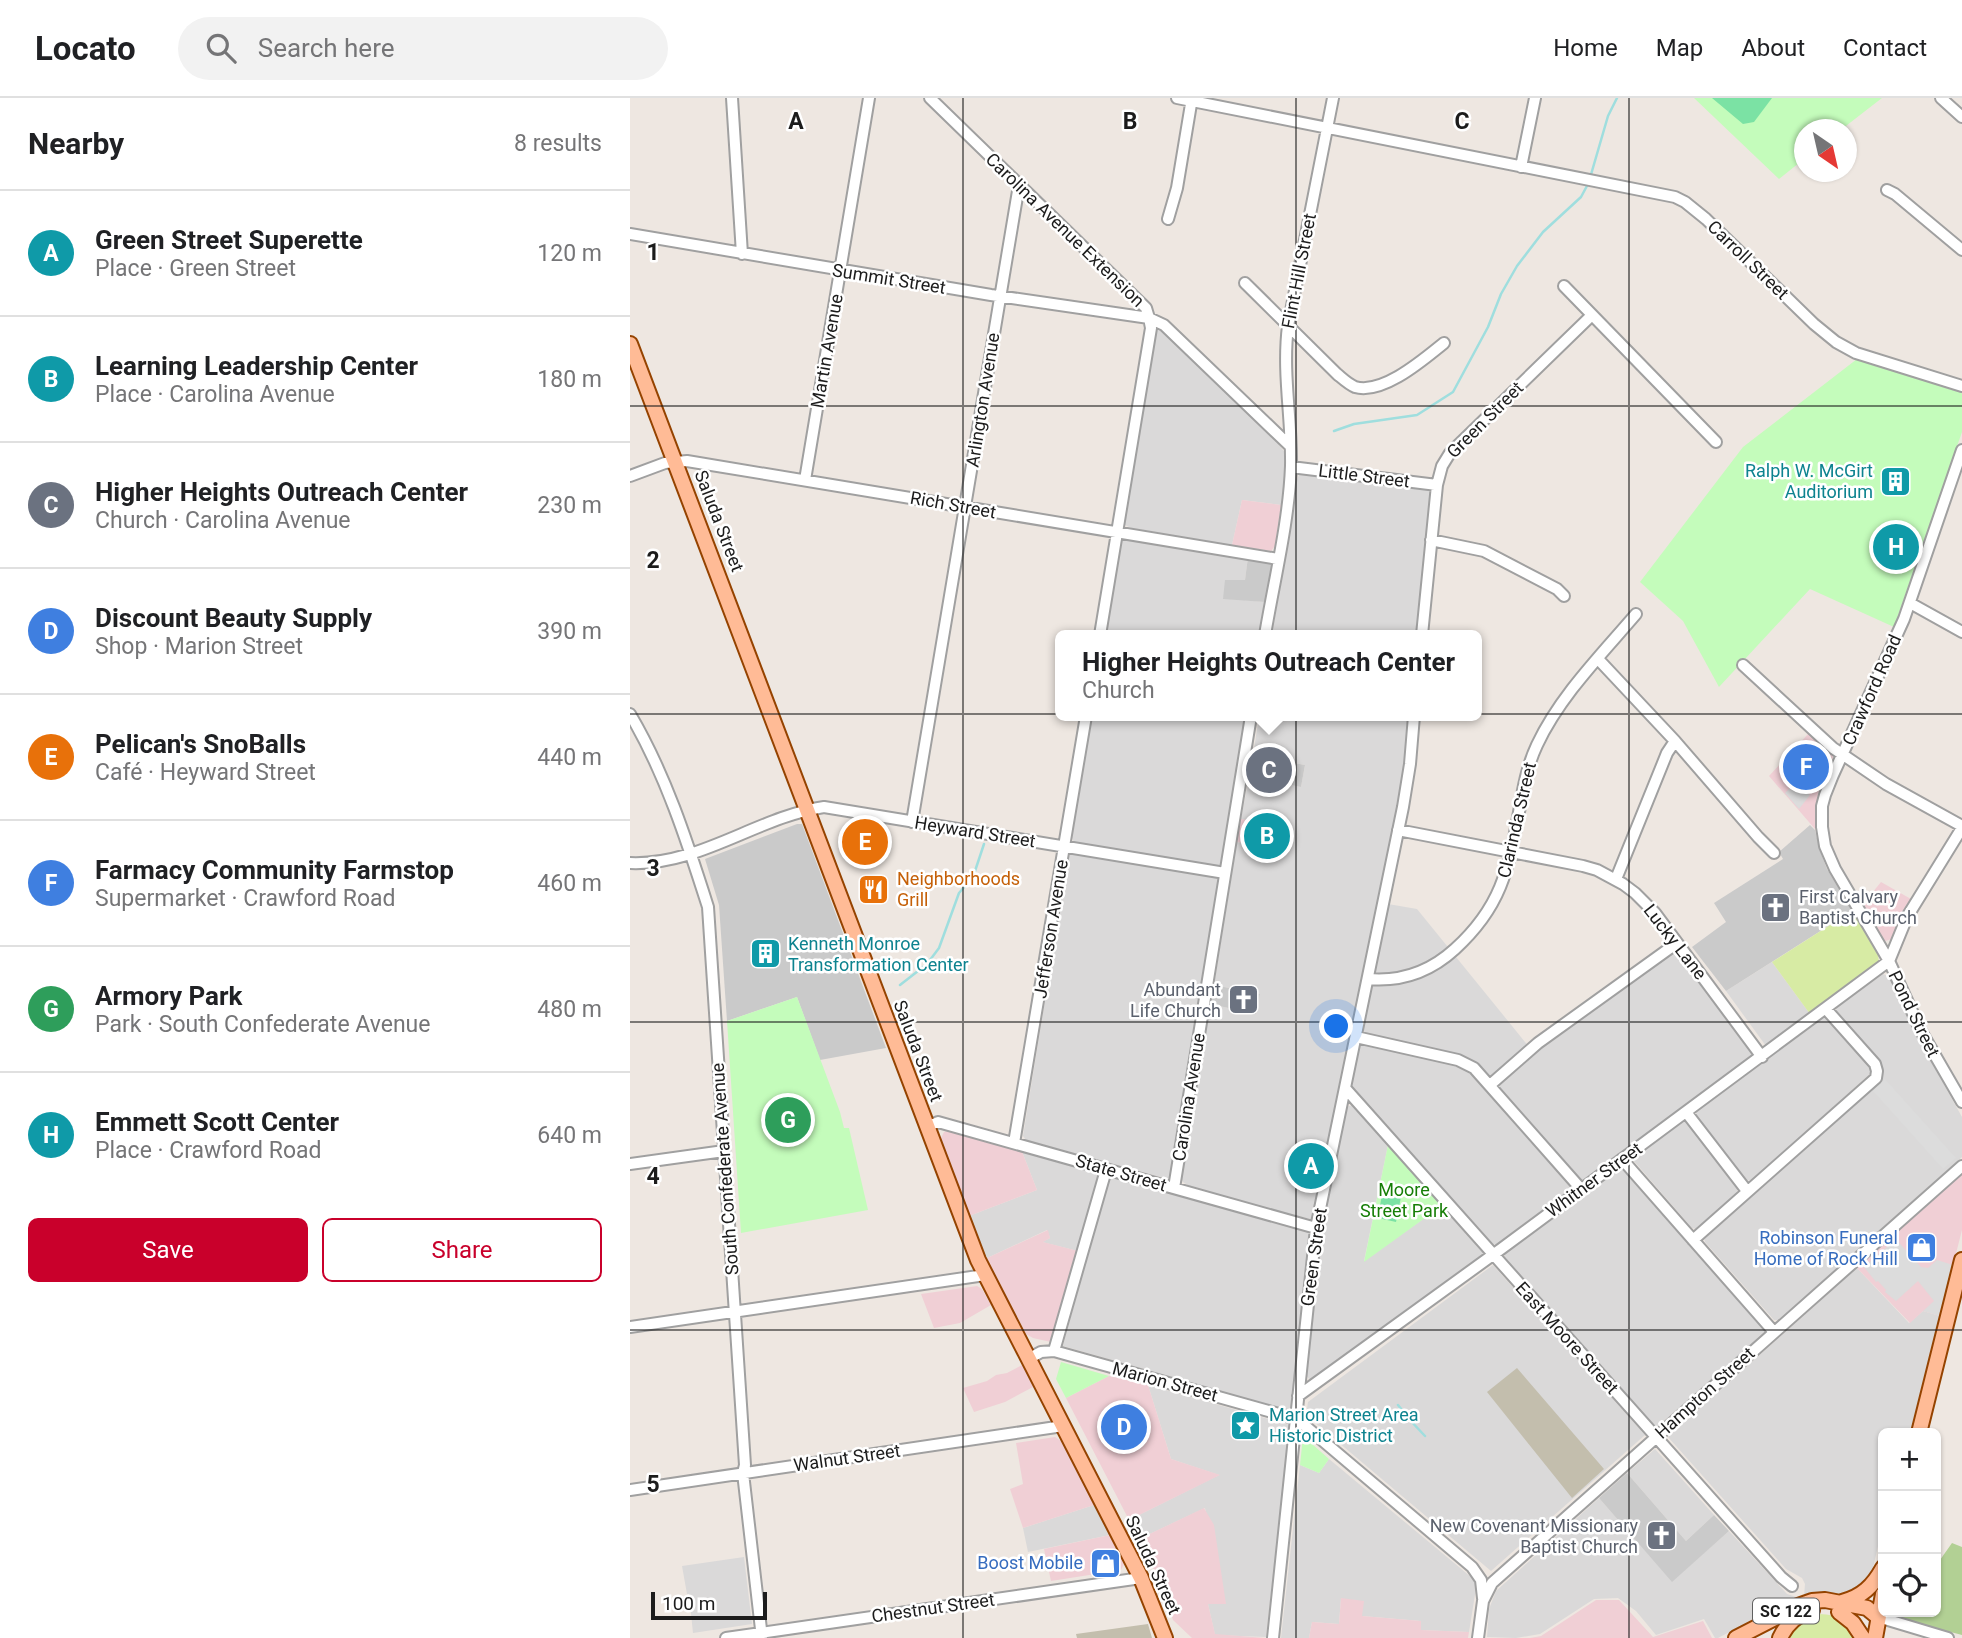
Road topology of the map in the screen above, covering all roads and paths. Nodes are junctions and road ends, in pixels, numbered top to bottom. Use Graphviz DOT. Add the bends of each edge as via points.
graph roads {
  1 [pos="732,98"];
  2 [pos="869,98"];
  3 [pos="930,98"];
  4 [pos="1177,98"];
  5 [pos="1333,98"];
  6 [pos="1535,98"];
  7 [pos="1941,98"];
  8 [pos="1192,100"];
  9 [pos="1962,117"];
  10 [pos="1327,129"];
  11 [pos="1521,167"];
  12 [pos="1019,184"];
  13 [pos="1887,190"];
  14 [pos="1168,219"];
  15 [pos="630,234"];
  16 [pos="1962,250"];
  17 [pos="742,254"];
  18 [pos="840,271"];
  19 [pos="1245,283"];
  20 [pos="1564,286"];
  21 [pos="999,297"];
  22 [pos="1592,315"];
  23 [pos="1149,318"];
  24 [pos="1288,327"];
  25 [pos="1444,343"];
  26 [pos="630,344"];
  27 [pos="1962,386"];
  28 [pos="1716,442"];
  29 [pos="1290,446"];
  30 [pos="1962,450"];
  31 [pos="675,461"];
  32 [pos="1291,467"];
  33 [pos="630,476"];
  34 [pos="805,480"];
  35 [pos="1437,485"];
  36 [pos="965,507"];
  37 [pos="1117,533"];
  38 [pos="1431,540"];
  39 [pos="1278,559"];
  40 [pos="1564,596"];
  41 [pos="1910,603"];
  42 [pos="1636,614"];
  43 [pos="1101,630"];
  44 [pos="1266,630"];
  45 [pos="1422,630"];
  46 [pos="1962,632"];
  47 [pos="1598,659"];
  48 [pos="1743,665"];
  49 [pos="630,714"];
  50 [pos="1085,721"];
  51 [pos="1250,721"];
  52 [pos="1414,721"];
  53 [pos="1675,741"];
  54 [pos="1843,754"];
  55 [pos="807,810"];
  56 [pos="912,822"];
  57 [pos="1962,827"];
  58 [pos="1398,830"];
  59 [pos="1064,847"];
  60 [pos="1512,851"];
  61 [pos="1774,853"];
  62 [pos="691,854"];
  63 [pos="630,863"];
  64 [pos="1225,873"];
  65 [pos="1616,879"];
  66 [pos="1677,943"];
  67 [pos="1888,961"];
  68 [pos="1368,979"];
  69 [pos="1826,1009"];
  70 [pos="1356,1037"];
  71 [pos="1762,1057"];
  72 [pos="1490,1085"];
  73 [pos="1345,1088"];
  74 [pos="1962,1102"];
  75 [pos="1686,1112"];
  76 [pos="926,1127"];
  77 [pos="1014,1143"];
  78 [pos="724,1151"];
  79 [pos="1622,1159"];
  80 [pos="630,1164"];
  81 [pos="1962,1166"];
  82 [pos="1106,1170"];
  83 [pos="1174,1188"];
  84 [pos="1581,1189"];
  85 [pos="1747,1192"];
  86 [pos="1316,1228"];
  87 [pos="1693,1240"];
  88 [pos="1493,1255"];
  89 [pos="1962,1260"];
  90 [pos="985,1275"];
  91 [pos="735,1312"];
  92 [pos="630,1327"];
  93 [pos="1774,1332"];
  94 [pos="1054,1351"];
  95 [pos="1028,1359"];
  96 [pos="1298,1396"];
  97 [pos="1296,1419"];
  98 [pos="1063,1426"];
  99 [pos="1920,1428"];
  100 [pos="1656,1438"];
  101 [pos="743,1473"];
  102 [pos="630,1490"];
  103 [pos="1472,1567"];
  104 [pos="1499,1577"];
  105 [pos="1878,1577"];
  106 [pos="1140,1578"];
  107 [pos="1792,1586"];
  108 [pos="1483,1601"];
  109 [pos="1840,1607"];
  110 [pos="1878,1617"];
  111 [pos="762,1635"];
  112 [pos="726,1638"];
  113 [pos="1165,1638"];
  114 [pos="1273,1638"];
  115 [pos="1478,1638"];
  116 [pos="1736,1638"];
  117 [pos="1780,1638"];
  118 [pos="1863,1638"];
  119 [pos="1875,1638"];
  120 [pos="1948,1638"];
  1 -- 17 [label="street"];
  2 -- 18 [label="street, Martin Avenue"];
  3 -- 12 [label="street, Carolina Avenue Extension"];
  4 -- 8 [label="street, Carroll Street"];
  5 -- 10 [label="street, Flint Hill Street"];
  6 -- 11 [label="street"];
  7 -- 9 [label="street"];
  8 -- 10 [label="street, Carroll Street"];
  8 -- 14 [label="street"];
  10 -- 11 [label="street, Carroll Street"];
  10 -- 24 [label="street, Flint Hill Street"];
  11 -- 27 [label="street, Carroll Street" via="1675,197 1706,219 1836,342 1856,353"];
  12 -- 21 [label="street, Arlington Avenue"];
  12 -- 23 [label="street, Carolina Avenue Extension" via="1146,308"];
  13 -- 16 [label="street"];
  15 -- 17 [label="street, Summit Street"];
  17 -- 18 [label="street, Summit Street"];
  18 -- 21 [label="street, Summit Street"];
  18 -- 34 [label="street, Martin Avenue"];
  19 -- 24 [label="street"];
  20 -- 22 [label="street"];
  21 -- 23 [label="street, Summit Street"];
  21 -- 36 [label="street, Arlington Avenue"];
  22 -- 28 [label="street"];
  22 -- 35 [label="street, Green Street" via="1450,453"];
  23 -- 29 [label="street, Carolina Avenue Extension" via="1164,325"];
  23 -- 37 [label="street"];
  24 -- 25 [label="street" via="1347,382 1363,388 1398,376"];
  24 -- 29 [label="street, Flint Hill Street" via="1285,362"];
  26 -- 31 [label="main road, Saluda Street"];
  29 -- 32 [label="street"];
  30 -- 41 [label="street, Crawford Road"];
  31 -- 33 [label="street, Rich Street"];
  31 -- 34 [label="street, Rich Street"];
  31 -- 55 [label="main road, Saluda Street"];
  32 -- 35 [label="street, Little Street"];
  32 -- 39 [label="street"];
  34 -- 36 [label="street, Rich Street"];
  35 -- 38 [label="street, Green Street"];
  36 -- 37 [label="street, Rich Street"];
  36 -- 56 [label="street, Arlington Avenue"];
  37 -- 39 [label="street, Rich Street"];
  37 -- 43 [label="street"];
  38 -- 40 [label="street" via="1492,554"];
  38 -- 45 [label="street, Green Street"];
  39 -- 44 [label="street"];
  41 -- 46 [label="street"];
  41 -- 54 [label="street, Crawford Road"];
  42 -- 47 [label="street, Clarinda Street"];
  47 -- 53 [label="street"];
  47 -- 60 [label="street, Clarinda Street" via="1551,717 1533,754"];
  48 -- 54 [label="street"];
  49 -- 62 [label="street, South Confederate Avenue" via="656,764"];
  50 -- 59 [label="street, Jefferson Avenue"];
  51 -- 64 [label="street, Carolina Avenue"];
  52 -- 58 [label="street, Green Street"];
  53 -- 61 [label="street"];
  53 -- 65 [label="street"];
  54 -- 57 [label="street"];
  54 -- 67 [label="street, Crawford Road" via="1825,795 1822,836 1835,869"];
  55 -- 56 [label="street, Heyward Street" via="824,807"];
  55 -- 62 [label="street"];
  55 -- 76 [label="main road, Saluda Street"];
  56 -- 59 [label="street, Heyward Street"];
  57 -- 67 [label="street" via="1908,917"];
  58 -- 60 [label="street, Lucky Lane"];
  58 -- 68 [label="street, Green Street"];
  59 -- 64 [label="street, Heyward Street"];
  59 -- 77 [label="street, Jefferson Avenue"];
  60 -- 65 [label="street, Lucky Lane" via="1583,866"];
  60 -- 68 [label="street, Clarinda Street" via="1487,913 1450,954 1416,974"];
  62 -- 63 [label="street"];
  62 -- 78 [label="street, South Confederate Avenue" via="708,907"];
  64 -- 83 [label="street, Carolina Avenue"];
  65 -- 66 [label="street, Lucky Lane" via="1646,903"];
  66 -- 71 [label="street, Lucky Lane"];
  66 -- 72 [label="street" via="1538,1043"];
  67 -- 69 [label="street, Whitner Street"];
  67 -- 74 [label="street, Pond Street"];
  68 -- 70 [label="street, Green Street"];
  69 -- 71 [label="street, Whitner Street"];
  69 -- 85 [label="street" via="1875,1064 1876,1078"];
  70 -- 72 [label="street" via="1458,1060 1474,1068"];
  70 -- 73 [label="street, Green Street"];
  71 -- 75 [label="street, Whitner Street"];
  72 -- 84 [label="street"];
  73 -- 86 [label="street, Green Street"];
  73 -- 88 [label="street, East Moore Street"];
  75 -- 79 [label="street, Whitner Street"];
  75 -- 85 [label="street"];
  76 -- 77 [label="street, State Street" via="938,1122"];
  76 -- 90 [label="main road, Saluda Street"];
  77 -- 82 [label="street, State Street"];
  78 -- 80 [label="street"];
  78 -- 91 [label="street, South Confederate Avenue"];
  79 -- 84 [label="street, Whitner Street"];
  79 -- 87 [label="street"];
  81 -- 93 [label="street, Hampton Street"];
  82 -- 83 [label="street, State Street"];
  82 -- 94 [label="street"];
  83 -- 86 [label="street, State Street"];
  84 -- 88 [label="street, Whitner Street"];
  85 -- 87 [label="street"];
  86 -- 96 [label="street, Green Street"];
  87 -- 93 [label="street"];
  88 -- 96 [label="street, Whitner Street"];
  88 -- 100 [label="street, East Moore Street"];
  89 -- 99 [label="main road"];
  90 -- 91 [label="street"];
  90 -- 95 [label="main road, Saluda Street"];
  91 -- 92 [label="street"];
  91 -- 101 [label="street, South Confederate Avenue"];
  93 -- 100 [label="street, Hampton Street"];
  94 -- 95 [label="street"];
  94 -- 97 [label="street, Marion Street"];
  95 -- 98 [label="main road, Saluda Street"];
  96 -- 97 [label="street, Green Street"];
  97 -- 103 [label="street, Marion Street"];
  97 -- 114 [label="street, Green Street"];
  98 -- 101 [label="street, Walnut Street"];
  98 -- 106 [label="main road, Saluda Street"];
  100 -- 104 [label="street, Hampton Street"];
  100 -- 107 [label="street, East Moore Street"];
  101 -- 102 [label="street, Walnut Street"];
  101 -- 111 [label="street, South Confederate Avenue"];
  103 -- 104 [label="street, Marion Street"];
  103 -- 108 [label="street" via="1481,1580"];
  104 -- 108 [label="street, Hampton Street"];
  105 -- 109 [label="main road" via="1867,1591"];
  106 -- 111 [label="street, Chestnut Street"];
  106 -- 113 [label="main road, Saluda Street"];
  108 -- 115 [label="street, Hampton Street"];
  109 -- 110 [label="main road, SC 122" via="1867,1608"];
  109 -- 116 [label="main road, SC 122" via="1820,1600 1806,1602"];
  109 -- 117 [label="main road" via="1805,1613 1785,1628"];
  109 -- 118 [label="main road"];
  110 -- 119 [label="main road"];
  110 -- 120 [label="street"];
  111 -- 112 [label="street, Chestnut Street"];
}
